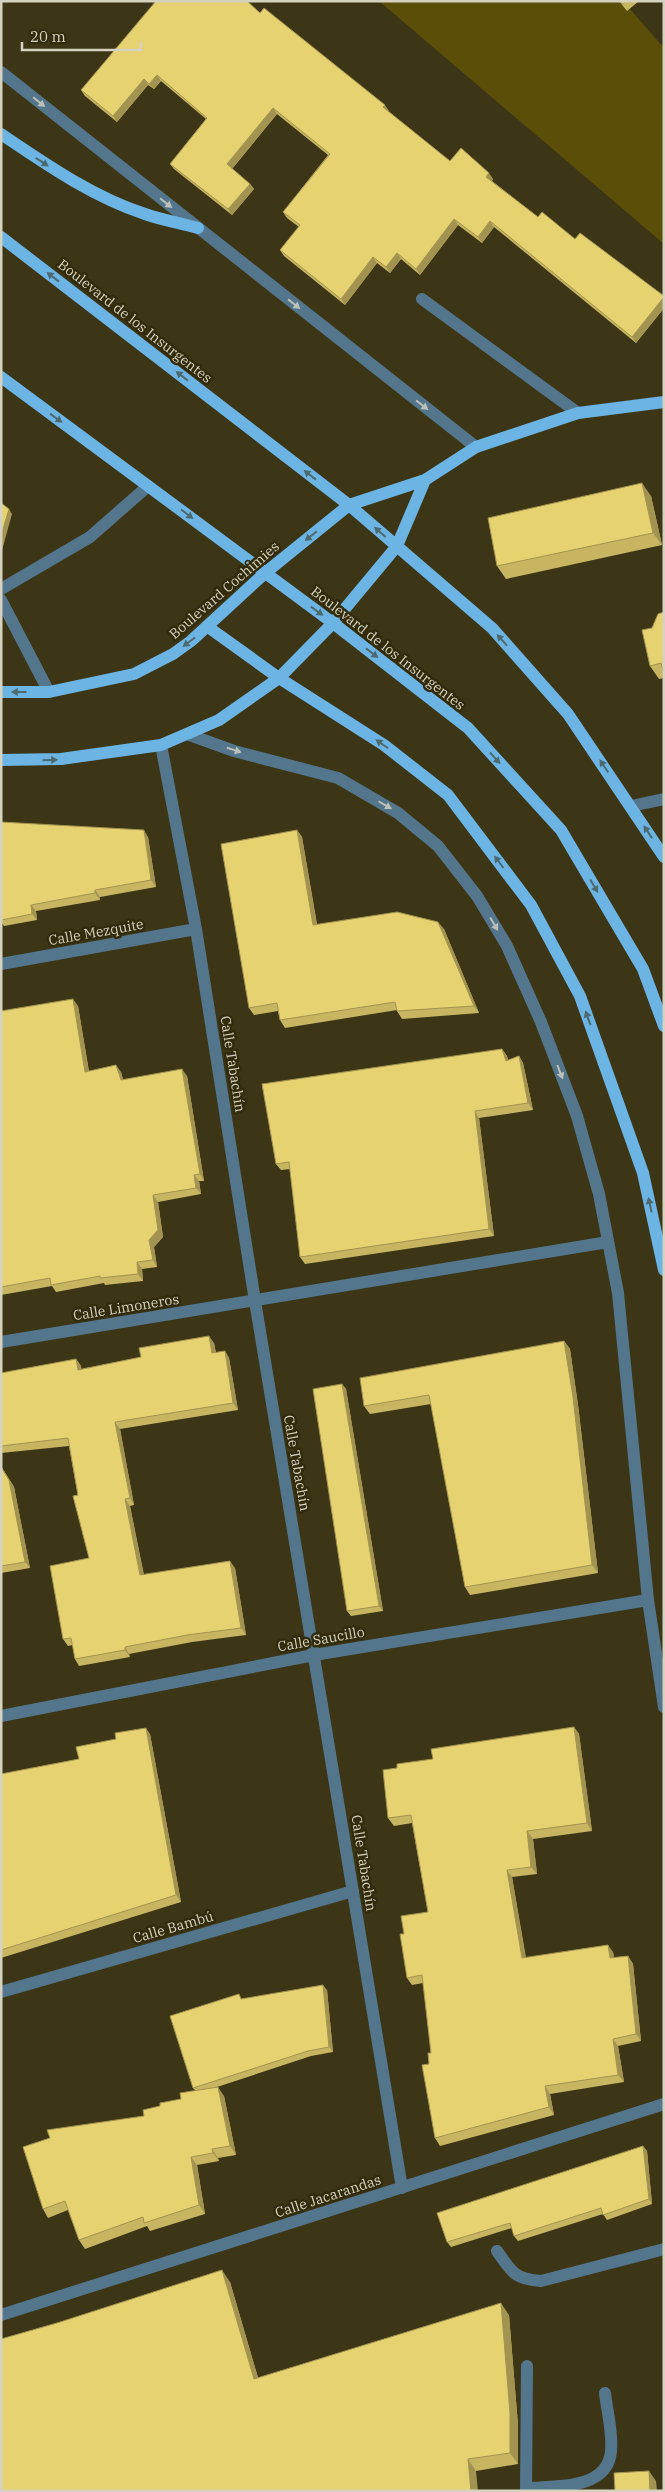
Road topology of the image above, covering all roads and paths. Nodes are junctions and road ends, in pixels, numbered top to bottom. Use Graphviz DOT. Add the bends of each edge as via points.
graph roads {
  1 [pos="1,72"];
  2 [pos="1,134"];
  3 [pos="198,228"];
  4 [pos="1,237"];
  5 [pos="422,299"];
  6 [pos="1,377"];
  7 [pos="664,402"];
  8 [pos="578,413"];
  9 [pos="476,447"];
  10 [pos="425,480"];
  11 [pos="148,486"];
  12 [pos="349,505"];
  13 [pos="396,546"];
  14 [pos="265,573"];
  15 [pos="1,589"];
  16 [pos="1,600"];
  17 [pos="333,623"];
  18 [pos="208,627"];
  19 [pos="279,678"];
  20 [pos="1,692"];
  21 [pos="49,692"];
  22 [pos="188,734"];
  23 [pos="161,745"];
  24 [pos="1,760"];
  25 [pos="664,799"];
  26 [pos="631,806"];
  27 [pos="664,857"];
  28 [pos="196,929"];
  29 [pos="1,964"];
  30 [pos="664,1026"];
  31 [pos="608,1242"];
  32 [pos="664,1270"];
  33 [pos="255,1301"];
  34 [pos="1,1342"];
  35 [pos="648,1600"];
  36 [pos="314,1655"];
  37 [pos="664,1707"];
  38 [pos="1,1716"];
  39 [pos="353,1891"];
  40 [pos="1,1992"];
  41 [pos="664,2104"];
  42 [pos="402,2188"];
  43 [pos="664,2249"];
  44 [pos="497,2251"];
  45 [pos="1,2315"];
  46 [pos="527,2366"];
  47 [pos="605,2393"];
  48 [pos="526,2490"];
  1 -- 3 [label="street, one-way"];
  2 -- 3 [label="main road, one-way" via="74,182 110,200 146,215"];
  3 -- 9 [label="street, one-way"];
  12 -- 4 [label="main road, Boulevard de los Insurgentes, one-way"];
  5 -- 8 [label="street"];
  6 -- 11 [label="main road, Boulevard de los Insurgentes, one-way"];
  7 -- 8 [label="main road, Boulevard Cochimies"];
  8 -- 9 [label="main road, Boulevard Cochimies"];
  9 -- 10 [label="main road, Boulevard Cochimies"];
  10 -- 12 [label="main road, Boulevard Cochimies"];
  10 -- 13 [label="main road"];
  11 -- 14 [label="main road, Boulevard de los Insurgentes, one-way"];
  11 -- 15 [label="street" via="90,537"];
  13 -- 12 [label="main road, Boulevard de los Insurgentes, one-way"];
  12 -- 14 [label="main road, Boulevard Cochimies, one-way"];
  13 -- 17 [label="main road"];
  26 -- 13 [label="main road, Boulevard de los Insurgentes, one-way" via="568,714 492,628"];
  14 -- 17 [label="main road, Boulevard de los Insurgentes, one-way"];
  14 -- 18 [label="main road, Boulevard Cochimies"];
  16 -- 21 [label="street"];
  17 -- 19 [label="main road"];
  17 -- 30 [label="main road, Boulevard de los Insurgentes, one-way" via="468,728 561,830 643,969"];
  18 -- 19 [label="main road"];
  18 -- 21 [label="main road, Boulevard Cochimies, one-way" via="173,654 134,674"];
  19 -- 22 [label="main road" via="219,720"];
  32 -- 19 [label="main road, one-way" via="643,1173 580,996 531,905 448,796 384,745"];
  21 -- 20 [label="main road, Boulevard Cochimies, one-way"];
  22 -- 23 [label="main road"];
  22 -- 31 [label="street, one-way" via="234,751 338,778 398,813 438,846 477,896 508,946 541,1022 577,1116 599,1194"];
  24 -- 23 [label="main road, one-way" via="61,760"];
  23 -- 28 [label="street, Calle Tabachín"];
  25 -- 26 [label="street"];
  27 -- 26 [label="main road, Boulevard de los Insurgentes, one-way"];
  28 -- 29 [label="street, Calle Mezquite"];
  28 -- 33 [label="street, Calle Tabachín"];
  31 -- 33 [label="street, Calle Limoneros"];
  31 -- 35 [label="street" via="620,1313"];
  33 -- 34 [label="street, Calle Limoneros"];
  33 -- 36 [label="street, Calle Tabachín"];
  35 -- 36 [label="street, Calle Saucillo"];
  35 -- 37 [label="street"];
  36 -- 38 [label="street, Calle Saucillo"];
  36 -- 39 [label="street, Calle Tabachín"];
  39 -- 40 [label="street, Calle Bambú"];
  39 -- 42 [label="street, Calle Tabachín"];
  41 -- 42 [label="street, Calle Jacarandas"];
  42 -- 45 [label="street, Calle Jacarandas"];
  43 -- 44 [label="street" via="541,2281 515,2276"];
  46 -- 48 [label="street"];
  47 -- 48 [label="street" via="611,2452 601,2473 585,2483"];
}
